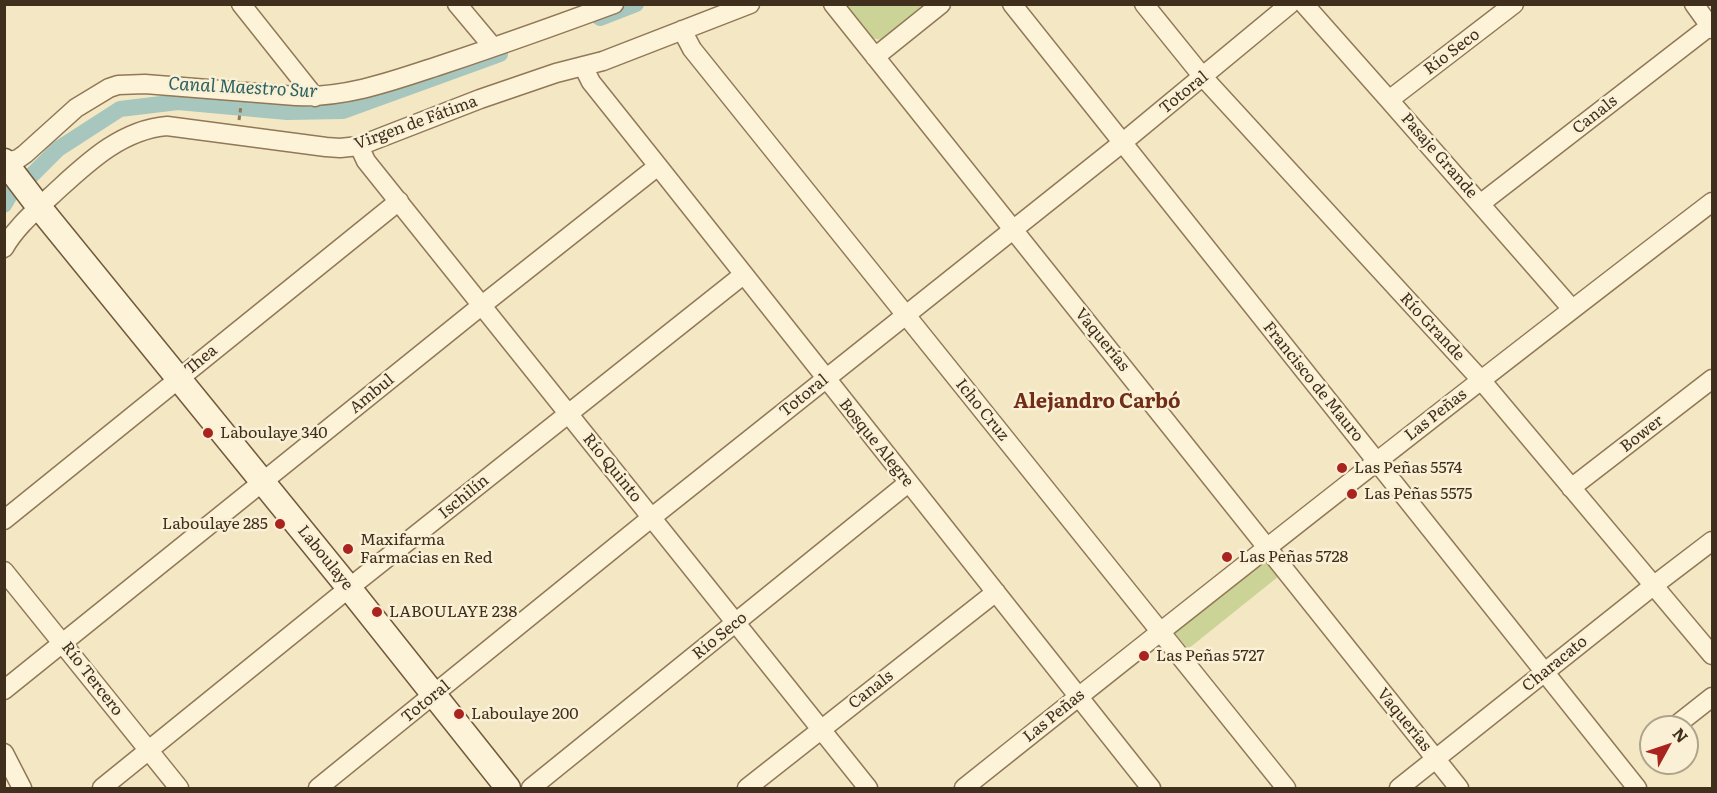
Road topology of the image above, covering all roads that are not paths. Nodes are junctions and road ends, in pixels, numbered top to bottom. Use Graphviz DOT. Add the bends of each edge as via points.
graph roads {
  1 [pos="241,4"];
  2 [pos="457,4"];
  3 [pos="614,4"];
  4 [pos="750,4"];
  5 [pos="833,4"];
  6 [pos="941,4"];
  7 [pos="1012,4"];
  8 [pos="1144,4"];
  9 [pos="1290,4"];
  10 [pos="1304,4"];
  11 [pos="1514,4"];
  12 [pos="1694,4"];
  13 [pos="1711,28"];
  14 [pos="682,30"];
  15 [pos="493,48"];
  16 [pos="875,57"];
  17 [pos="583,66"];
  18 [pos="1203,77"];
  19 [pos="315,97"];
  20 [pos="1389,100"];
  21 [pos="1122,143"];
  22 [pos="359,146"];
  23 [pos="5,162"];
  24 [pos="657,166"];
  25 [pos="399,201"];
  26 [pos="1713,202"];
  27 [pos="1480,204"];
  28 [pos="39,207"];
  29 [pos="1014,230"];
  30 [pos="4,248"];
  31 [pos="743,275"];
  32 [pos="481,306"];
  33 [pos="1572,309"];
  34 [pos="906,315"];
  35 [pos="179,378"];
  36 [pos="825,379"];
  37 [pos="1713,379"];
  38 [pos="1481,380"];
  39 [pos="568,414"];
  40 [pos="1377,462"];
  41 [pos="263,482"];
  42 [pos="908,483"];
  43 [pos="1571,488"];
  44 [pos="651,518"];
  45 [pos="4,520"];
  46 [pos="1713,541"];
  47 [pos="1267,548"];
  48 [pos="4,571"];
  49 [pos="1653,586"];
  50 [pos="349,588"];
  51 [pos="996,592"];
  52 [pos="736,623"];
  53 [pos="1160,632"];
  54 [pos="63,643"];
  55 [pos="1713,655"];
  56 [pos="1545,672"];
  57 [pos="4,690"];
  58 [pos="434,695"];
  59 [pos="1079,697"];
  60 [pos="1713,697"];
  61 [pos="1689,715"];
  62 [pos="821,730"];
  63 [pos="148,750"];
  64 [pos="4,753"];
  65 [pos="1436,759"];
  66 [pos="22,789"];
  67 [pos="102,789"];
  68 [pos="179,789"];
  69 [pos="318,789"];
  70 [pos="508,789"];
  71 [pos="531,789"];
  72 [pos="747,789"];
  73 [pos="868,789"];
  74 [pos="964,789"];
  75 [pos="1151,789"];
  76 [pos="1286,789"];
  77 [pos="1399,789"];
  78 [pos="1459,789"];
  79 [pos="1637,789"];
  1 -- 19 [label="street"];
  2 -- 15 [label="street"];
  3 -- 15 [label="street"];
  4 -- 14 [label="street, Virgen de Fátima"];
  5 -- 16 [label="street, Vaquerías"];
  6 -- 16 [label="street"];
  7 -- 21 [label="street, Francisco de Mauro"];
  8 -- 18 [label="street, Río Grande"];
  9 -- 18 [label="street, Totoral"];
  10 -- 20 [label="street, Pasaje Grande"];
  11 -- 20 [label="street, Río Seco"];
  12 -- 13 [label="street"];
  13 -- 27 [label="street, Canals"];
  14 -- 17 [label="street, Virgen de Fátima"];
  14 -- 34 [label="street, Icho Cruz" via="692,49"];
  15 -- 19 [label="street" via="372,87"];
  16 -- 29 [label="street, Vaquerías"];
  17 -- 22 [label="street, Virgen de Fátima" via="480,99"];
  17 -- 24 [label="street, Bosque Alegre" via="591,82"];
  18 -- 21 [label="street, Totoral"];
  18 -- 38 [label="street, Río Grande"];
  19 -- 23 [label="street" via="118,84 75,108 18,159"];
  20 -- 27 [label="street, Pasaje Grande"];
  21 -- 29 [label="street, Totoral"];
  21 -- 40 [label="street, Francisco de Mauro"];
  22 -- 25 [label="street, Río Quinto" via="366,162"];
  22 -- 28 [label="street, Virgen de Fátima" via="326,147 167,126 146,130 99,153"];
  23 -- 28 [label="main road, Laboulaye"];
  24 -- 31 [label="street, Bosque Alegre"];
  24 -- 32 [label="street, Ambul"];
  25 -- 32 [label="street, Río Quinto"];
  25 -- 35 [label="street, Thea"];
  26 -- 33 [label="street, Las Peñas"];
  27 -- 33 [label="street, Pasaje Grande"];
  28 -- 30 [label="street, Virgen de Fátima"];
  28 -- 35 [label="main road, Laboulaye"];
  29 -- 34 [label="street, Totoral"];
  29 -- 47 [label="street, Vaquerías"];
  31 -- 36 [label="street, Bosque Alegre"];
  31 -- 39 [label="street, Ischilín"];
  32 -- 39 [label="street, Río Quinto"];
  32 -- 41 [label="street, Ambul"];
  33 -- 38 [label="street, Las Peñas"];
  34 -- 36 [label="street, Totoral"];
  34 -- 53 [label="street, Icho Cruz"];
  35 -- 41 [label="main road, Laboulaye"];
  35 -- 45 [label="street, Thea"];
  36 -- 42 [label="street, Bosque Alegre"];
  36 -- 44 [label="street, Totoral"];
  37 -- 43 [label="street, Bower"];
  38 -- 40 [label="street, Las Peñas"];
  38 -- 43 [label="street, Río Grande"];
  39 -- 44 [label="street, Río Quinto"];
  39 -- 50 [label="street, Ischilín"];
  40 -- 47 [label="street, Las Peñas"];
  40 -- 56 [label="street, Francisco de Mauro"];
  41 -- 50 [label="main road, Laboulaye"];
  41 -- 54 [label="street, Ambul"];
  42 -- 51 [label="street, Bosque Alegre"];
  42 -- 52 [label="street, Río Seco"];
  43 -- 49 [label="street, Río Grande"];
  44 -- 52 [label="street, Río Quinto"];
  44 -- 58 [label="street, Totoral"];
  46 -- 49 [label="street, Characato"];
  47 -- 53 [label="street, Las Peñas"];
  47 -- 65 [label="street, Vaquerías"];
  48 -- 54 [label="street, Río Tercero"];
  49 -- 55 [label="street, Río Grande"];
  49 -- 56 [label="street, Characato"];
  50 -- 58 [label="main road, Laboulaye"];
  50 -- 63 [label="street, Ischilín"];
  51 -- 59 [label="street, Bosque Alegre"];
  51 -- 62 [label="street, Canals"];
  52 -- 62 [label="street, Río Quinto"];
  52 -- 71 [label="street, Río Seco"];
  53 -- 59 [label="street, Las Peñas"];
  53 -- 76 [label="street, Icho Cruz"];
  54 -- 57 [label="street, Ambul"];
  54 -- 63 [label="street, Río Tercero"];
  56 -- 65 [label="street, Characato"];
  56 -- 79 [label="street, Francisco de Mauro"];
  58 -- 69 [label="street, Totoral"];
  58 -- 70 [label="main road, Laboulaye"];
  59 -- 74 [label="street, Las Peñas"];
  59 -- 75 [label="street, Bosque Alegre"];
  60 -- 61 [label="street"];
  62 -- 72 [label="street, Canals"];
  62 -- 73 [label="street, Río Quinto"];
  63 -- 67 [label="street, Ischilín"];
  63 -- 68 [label="street, Río Tercero"];
  64 -- 66 [label="street"];
  65 -- 77 [label="street, Characato"];
  65 -- 78 [label="street, Vaquerías"];
}
